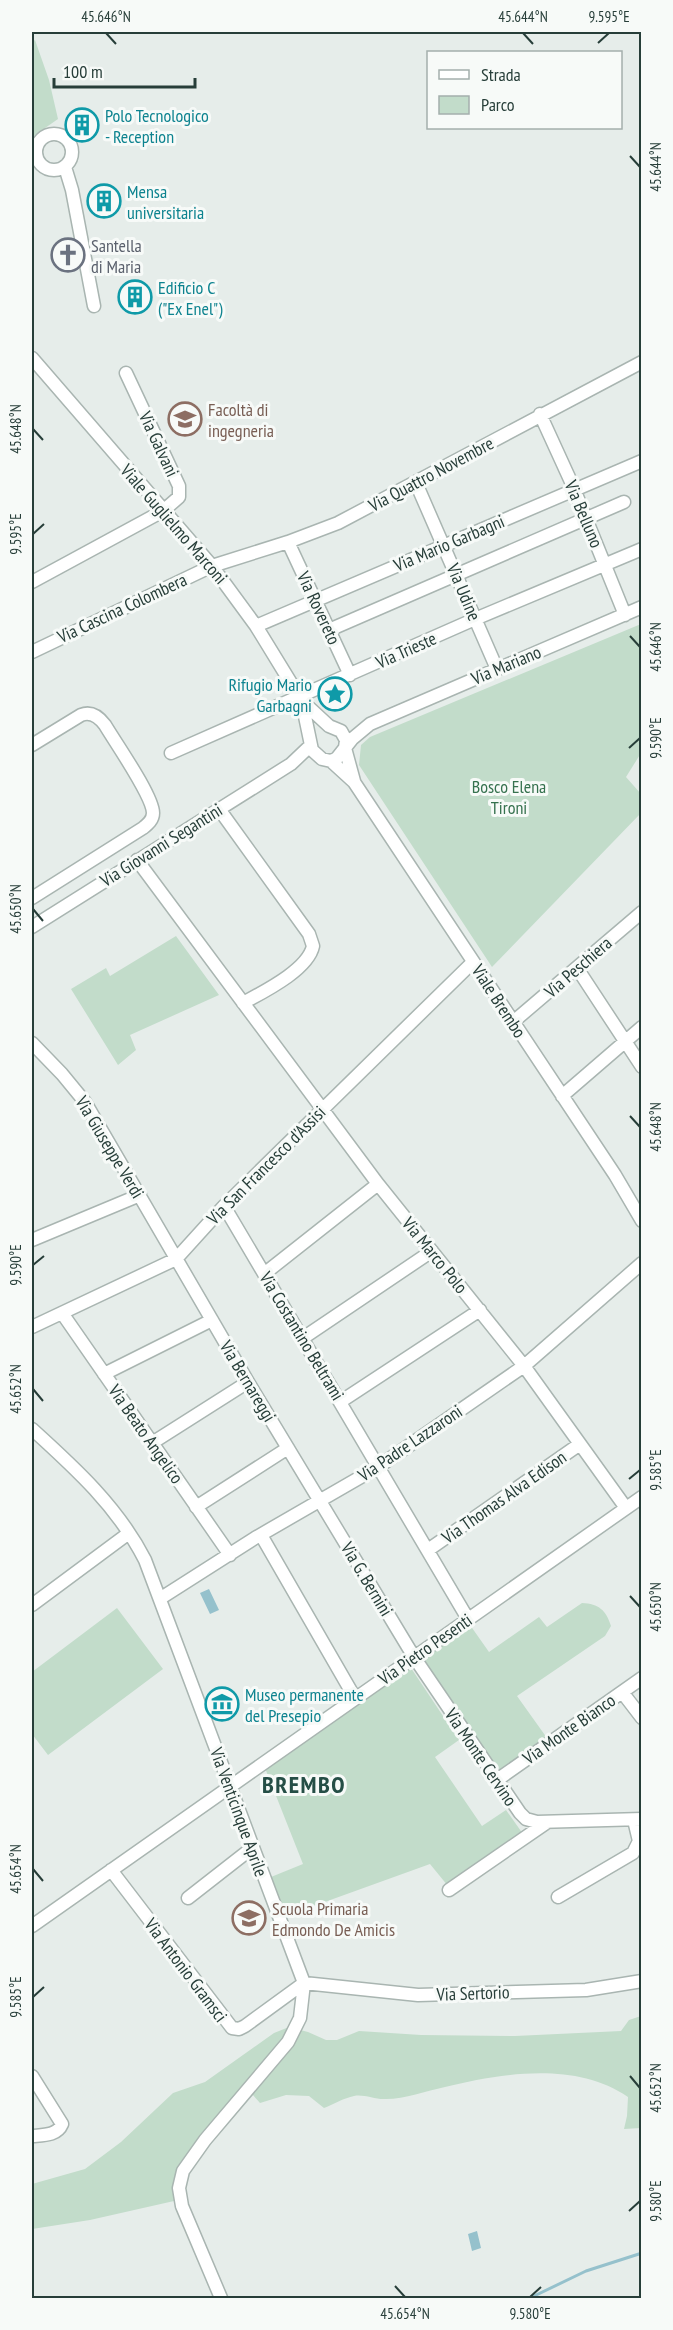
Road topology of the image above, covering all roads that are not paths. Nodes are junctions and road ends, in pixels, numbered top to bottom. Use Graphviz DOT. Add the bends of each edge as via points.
graph roads {
  1 [pos="36,166"];
  2 [pos="65,167"];
  3 [pos="94,306"];
  4 [pos="32,358"];
  5 [pos="642,362"];
  6 [pos="126,373"];
  7 [pos="540,414"];
  8 [pos="642,461"];
  9 [pos="416,483"];
  10 [pos="574,489"];
  11 [pos="624,502"];
  12 [pos="163,511"];
  13 [pos="586,520"];
  14 [pos="288,542"];
  15 [pos="444,545"];
  16 [pos="642,549"];
  17 [pos="606,565"];
  18 [pos="212,566"];
  19 [pos="456,574"];
  20 [pos="32,582"];
  21 [pos="315,599"];
  22 [pos="642,608"];
  23 [pos="625,615"];
  24 [pos="475,619"];
  25 [pos="256,626"];
  26 [pos="329,630"];
  27 [pos="32,652"];
  28 [pos="497,669"];
  29 [pos="350,675"];
  30 [pos="301,698"];
  31 [pos="370,724"];
  32 [pos="332,727"];
  33 [pos="312,742"];
  34 [pos="32,746"];
  35 [pos="345,748"];
  36 [pos="171,753"];
  37 [pos="326,760"];
  38 [pos="291,764"];
  39 [pos="354,782"];
  40 [pos="219,809"];
  41 [pos="137,860"];
  42 [pos="32,898"];
  43 [pos="642,912"];
  44 [pos="32,927"];
  45 [pos="473,962"];
  46 [pos="577,968"];
  47 [pos="243,1003"];
  48 [pos="513,1022"];
  49 [pos="642,1027"];
  50 [pos="625,1041"];
  51 [pos="32,1043"];
  52 [pos="642,1067"];
  53 [pos="562,1096"];
  54 [pos="322,1109"];
  55 [pos="378,1184"];
  56 [pos="140,1196"];
  57 [pos="224,1206"];
  58 [pos="642,1221"];
  59 [pos="32,1240"];
  60 [pos="432,1251"];
  61 [pos="176,1260"];
  62 [pos="642,1263"];
  63 [pos="264,1274"];
  64 [pos="480,1310"];
  65 [pos="62,1313"];
  66 [pos="212,1320"];
  67 [pos="32,1327"];
  68 [pos="303,1338"];
  69 [pos="524,1366"];
  70 [pos="104,1374"];
  71 [pos="248,1382"];
  72 [pos="340,1402"];
  73 [pos="32,1430"];
  74 [pos="152,1443"];
  75 [pos="580,1444"];
  76 [pos="288,1448"];
  77 [pos="378,1467"];
  78 [pos="642,1497"];
  79 [pos="320,1502"];
  80 [pos="196,1506"];
  81 [pos="626,1508"];
  82 [pos="129,1533"];
  83 [pos="261,1535"];
  84 [pos="428,1550"];
  85 [pos="230,1555"];
  86 [pos="161,1598"];
  87 [pos="32,1605"];
  88 [pos="468,1619"];
  89 [pos="414,1657"];
  90 [pos="642,1678"];
  91 [pos="622,1692"];
  92 [pos="355,1698"];
  93 [pos="642,1718"];
  94 [pos="497,1780"];
  95 [pos="229,1786"];
  96 [pos="638,1819"];
  97 [pos="548,1822"];
  98 [pos="252,1848"];
  99 [pos="111,1870"];
  100 [pos="448,1890"];
  101 [pos="558,1897"];
  102 [pos="188,1898"];
  103 [pos="32,1926"];
  104 [pos="642,1981"];
  105 [pos="304,1983"];
  106 [pos="32,2076"];
  107 [pos="32,2136"];
  108 [pos="221,2298"];
  1 -- 2 [label="street" via="55,171"];
  1 -- 2 [label="street" via="39,142 48,135 59,135 68,140 73,151"];
  2 -- 3 [label="street"];
  4 -- 12 [label="street, Viale Guglielmo Marconi"];
  5 -- 7 [label="street, Via Quattro Novembre"];
  6 -- 12 [label="street, Via Galvani" via="179,486 179,497"];
  7 -- 9 [label="street, Via Quattro Novembre"];
  7 -- 10 [label="street, Via Belluno"];
  8 -- 10 [label="street, Via Mario Garbagni"];
  9 -- 14 [label="street, Via Quattro Novembre" via="338,523"];
  9 -- 15 [label="street, Via Udine"];
  10 -- 13 [label="street, Via Belluno"];
  10 -- 15 [label="street, Via Mario Garbagni"];
  11 -- 13 [label="street"];
  12 -- 18 [label="street, Viale Guglielmo Marconi"];
  12 -- 20 [label="street"];
  13 -- 17 [label="street, Via Belluno"];
  13 -- 19 [label="street"];
  14 -- 18 [label="street, Via Quattro Novembre"];
  14 -- 21 [label="street, Via Rovereto"];
  15 -- 19 [label="street, Via Udine"];
  15 -- 21 [label="street, Via Mario Garbagni"];
  16 -- 17 [label="street, Via Trieste"];
  17 -- 23 [label="street, Via Belluno"];
  17 -- 24 [label="street, Via Trieste"];
  18 -- 25 [label="street, Viale Guglielmo Marconi"];
  18 -- 27 [label="street, Via Cascina Colombera"];
  19 -- 24 [label="street, Via Udine"];
  19 -- 26 [label="street"];
  21 -- 25 [label="street, Via Mario Garbagni"];
  21 -- 26 [label="street, Via Rovereto"];
  22 -- 23 [label="street, Via Mariano"];
  23 -- 28 [label="street, Via Mariano"];
  24 -- 28 [label="street, Via Udine"];
  24 -- 29 [label="street, Via Trieste"];
  25 -- 30 [label="street, Viale Guglielmo Marconi"];
  26 -- 29 [label="street, Via Rovereto"];
  28 -- 31 [label="street, Via Mariano"];
  29 -- 30 [label="street, Via Trieste"];
  30 -- 32 [label="street, Viale Guglielmo Marconi"];
  30 -- 33 [label="street, Viale Guglielmo Marconi"];
  30 -- 36 [label="street, Via Trieste"];
  31 -- 32 [label="street, Via Mariano"];
  31 -- 35 [label="street, Via Mariano"];
  32 -- 33 [label="street" via="318,730"];
  32 -- 35 [label="street, Viale Guglielmo Marconi" via="344,737"];
  33 -- 37 [label="street, Viale Guglielmo Marconi" via="315,754"];
  33 -- 38 [label="street, Via Giovanni Segantini"];
  34 -- 42 [label="street" via="81,715 95,716 105,725 147,796 153,814 143,828"];
  35 -- 37 [label="street" via="337,758"];
  35 -- 39 [label="street, Viale Brembo"];
  37 -- 38 [label="street, Via Giovanni Segantini"];
  37 -- 39 [label="street, Viale Brembo"];
  38 -- 40 [label="street, Via Giovanni Segantini"];
  39 -- 45 [label="street, Viale Brembo"];
  40 -- 41 [label="street, Via Giovanni Segantini"];
  40 -- 47 [label="street" via="309,934 313,946 281,982"];
  41 -- 44 [label="street, Via Giovanni Segantini"];
  41 -- 47 [label="street, Via Marco Polo"];
  43 -- 46 [label="street, Via Peschiera"];
  45 -- 48 [label="street, Viale Brembo"];
  45 -- 54 [label="street, Via San Francesco d'Assisi"];
  46 -- 48 [label="street, Via Peschiera"];
  46 -- 50 [label="street"];
  47 -- 54 [label="street, Via Marco Polo"];
  48 -- 53 [label="street, Viale Brembo"];
  49 -- 50 [label="street"];
  50 -- 52 [label="street"];
  50 -- 53 [label="street"];
  51 -- 56 [label="street, Via Giuseppe Verdi" via="82,1099"];
  53 -- 58 [label="street, Viale Brembo"];
  54 -- 55 [label="street, Via Marco Polo"];
  54 -- 57 [label="street, Via San Francesco d'Assisi"];
  55 -- 60 [label="street, Via Marco Polo"];
  55 -- 63 [label="street"];
  56 -- 59 [label="street"];
  56 -- 61 [label="street, Via Giuseppe Verdi"];
  57 -- 61 [label="street, Via San Francesco d'Assisi"];
  57 -- 63 [label="street, Via Costantino Beltrami"];
  60 -- 64 [label="street, Via Marco Polo"];
  60 -- 68 [label="street"];
  61 -- 65 [label="street, Via San Francesco d'Assisi"];
  61 -- 66 [label="street, Via Bernareggi"];
  62 -- 69 [label="street, Via Padre Lazzaroni"];
  63 -- 68 [label="street, Via Costantino Beltrami"];
  64 -- 69 [label="street, Via Marco Polo"];
  64 -- 72 [label="street"];
  65 -- 67 [label="street, Via San Francesco d'Assisi"];
  65 -- 70 [label="street, Via Beato Angelico"];
  66 -- 70 [label="street"];
  66 -- 71 [label="street, Via Bernareggi"];
  68 -- 72 [label="street, Via Costantino Beltrami"];
  69 -- 75 [label="street, Via Marco Polo"];
  69 -- 77 [label="street, Via Padre Lazzaroni"];
  70 -- 74 [label="street, Via Beato Angelico"];
  71 -- 74 [label="street"];
  71 -- 76 [label="street, Via Bernareggi"];
  72 -- 77 [label="street, Via Costantino Beltrami"];
  73 -- 82 [label="street, Via Venticinque Aprile" via="92,1484"];
  74 -- 80 [label="street, Via Beato Angelico"];
  75 -- 81 [label="street, Via Marco Polo"];
  75 -- 84 [label="street, Via Thomas Alva Edison"];
  76 -- 79 [label="street, Via Bernareggi"];
  76 -- 80 [label="street"];
  77 -- 79 [label="street, Via Padre Lazzaroni"];
  77 -- 84 [label="street, Via Costantino Beltrami"];
  78 -- 81 [label="street, Via Pietro Pesenti"];
  79 -- 83 [label="street, Via Padre Lazzaroni"];
  79 -- 89 [label="street, Via G. Bernini"];
  80 -- 85 [label="street, Via Beato Angelico"];
  81 -- 88 [label="street, Via Pietro Pesenti"];
  82 -- 86 [label="street, Via Venticinque Aprile"];
  82 -- 87 [label="street"];
  83 -- 85 [label="street, Via Padre Lazzaroni"];
  83 -- 92 [label="street"];
  84 -- 88 [label="street, Via Costantino Beltrami"];
  85 -- 86 [label="street, Via Padre Lazzaroni"];
  86 -- 95 [label="street, Via Venticinque Aprile"];
  88 -- 89 [label="street, Via Pietro Pesenti"];
  89 -- 92 [label="street, Via Pietro Pesenti"];
  89 -- 94 [label="street, Via Monte Cervino"];
  90 -- 91 [label="street, Via Monte Bianco"];
  91 -- 93 [label="street"];
  91 -- 94 [label="street, Via Monte Bianco"];
  92 -- 95 [label="street, Via Pietro Pesenti"];
  94 -- 97 [label="street, Via Monte Cervino" via="523,1817"];
  95 -- 98 [label="street, Via Venticinque Aprile"];
  95 -- 99 [label="street, Via Pietro Pesenti"];
  96 -- 97 [label="street, Via Monte Cervino"];
  96 -- 101 [label="street" via="636,1850"];
  97 -- 100 [label="street"];
  98 -- 102 [label="street"];
  98 -- 105 [label="street, Via Venticinque Aprile"];
  99 -- 103 [label="street, Via Pietro Pesenti"];
  99 -- 105 [label="street, Via Antonio Gramsci" via="232,2028 245,2026"];
  104 -- 105 [label="street, Via Sertorio" via="586,1990 418,1995"];
  105 -- 108 [label="street, Via Venticinque Aprile" via="300,2018 288,2042 200,2146 181,2176 181,2203"];
  106 -- 107 [label="street" via="62,2124 52,2133"];
}
